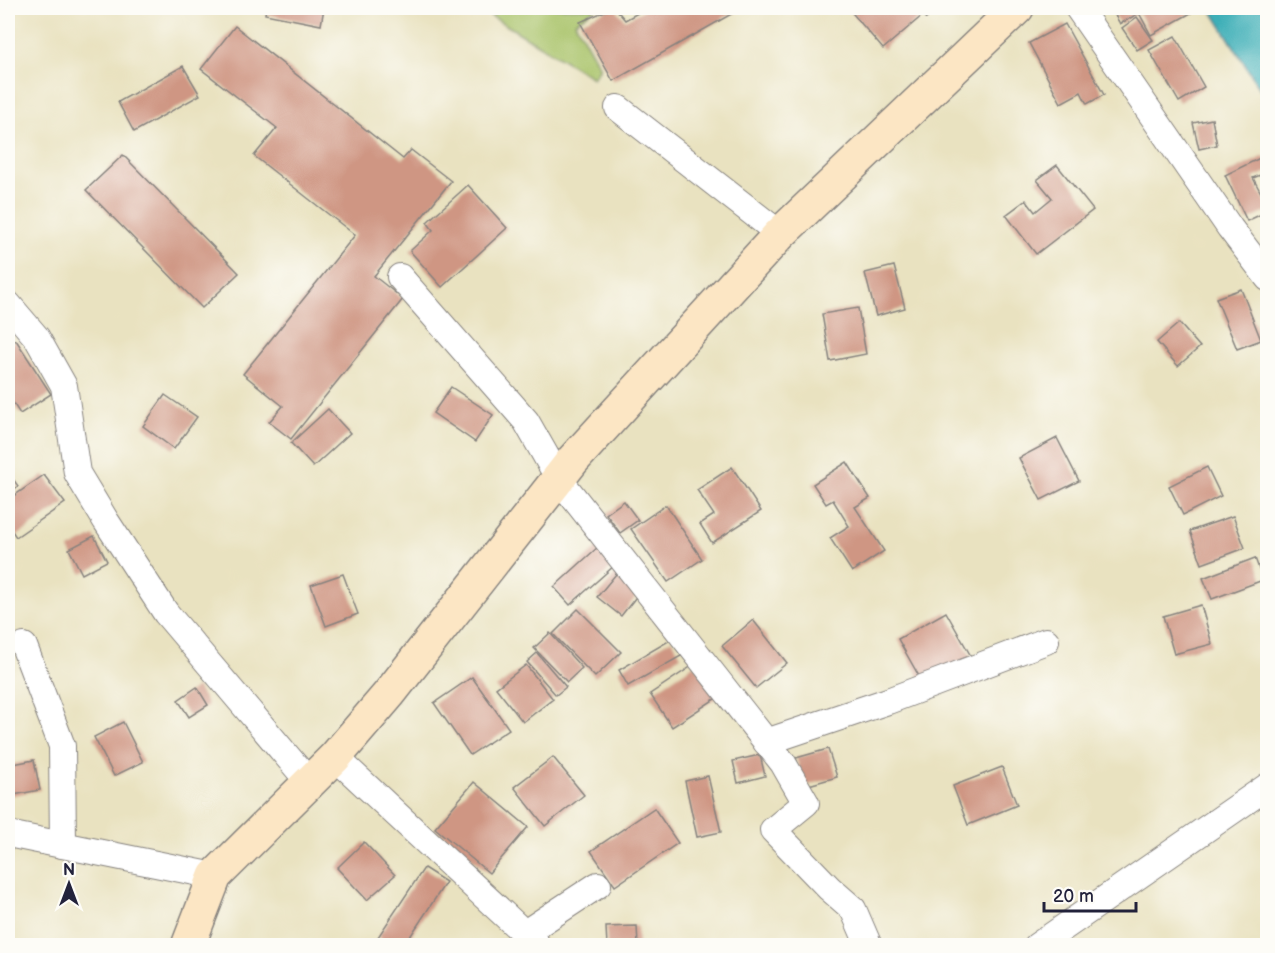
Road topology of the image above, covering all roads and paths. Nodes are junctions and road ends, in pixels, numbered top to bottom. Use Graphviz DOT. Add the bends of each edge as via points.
graph roads {
  1 [pos="1078,8"];
  2 [pos="1006,12"];
  3 [pos="618,108"];
  4 [pos="780,234"];
  5 [pos="400,277"];
  6 [pos="1268,278"];
  7 [pos="8,304"];
  8 [pos="559,479"];
  9 [pos="1046,641"];
  10 [pos="24,646"];
  11 [pos="766,742"];
  12 [pos="334,757"];
  13 [pos="309,782"];
  14 [pos="1268,786"];
  15 [pos="14,840"];
  16 [pos="63,845"];
  17 [pos="215,876"];
  18 [pos="598,885"];
  19 [pos="531,939"];
  20 [pos="188,945"];
  21 [pos="869,945"];
  22 [pos="1037,945"];
  1 -- 6 [label="street"];
  2 -- 4 [label="main road"];
  3 -- 4 [label="street"];
  4 -- 8 [label="main road"];
  5 -- 8 [label="street" via="526,421"];
  7 -- 13 [label="street" via="37,338 64,386 77,473 106,521 166,613"];
  8 -- 11 [label="street"];
  8 -- 12 [label="main road"];
  9 -- 11 [label="street"];
  10 -- 16 [label="street" via="62,746"];
  11 -- 21 [label="street" via="806,803 772,830 853,909"];
  12 -- 13 [label="main road"];
  12 -- 19 [label="street"];
  13 -- 17 [label="main road"];
  14 -- 22 [label="street"];
  15 -- 16 [label="street"];
  16 -- 17 [label="street"];
  17 -- 20 [label="main road"];
  18 -- 19 [label="street"];
}
